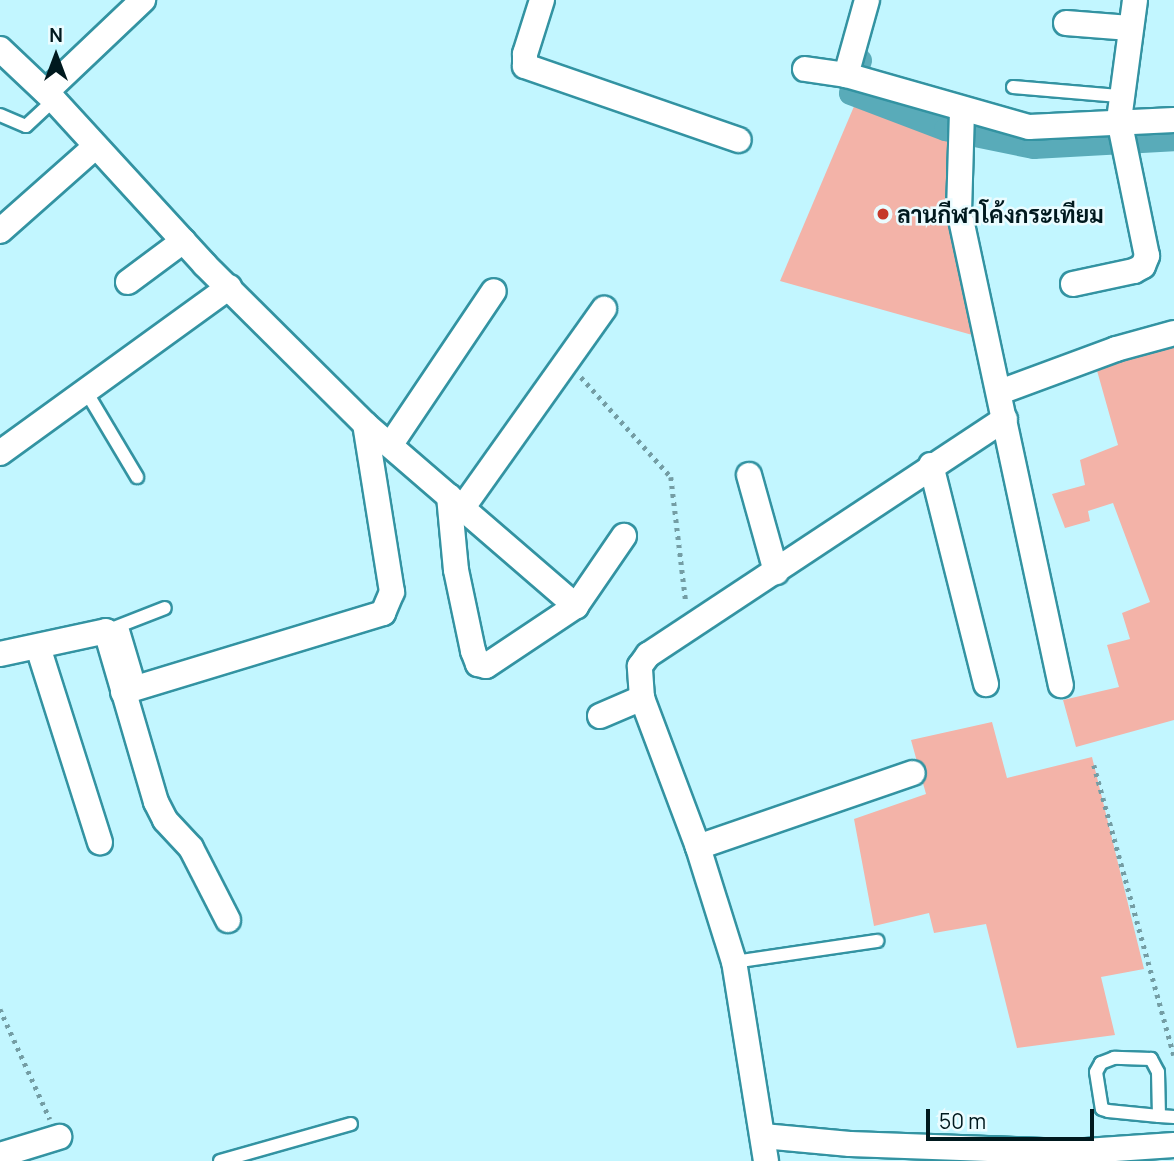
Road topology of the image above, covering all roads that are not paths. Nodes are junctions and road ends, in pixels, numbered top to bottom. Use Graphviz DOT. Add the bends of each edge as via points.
graph roads {
  1 [pos="143,0"];
  2 [pos="542,0"];
  3 [pos="867,0"];
  4 [pos="1135,0"];
  5 [pos="1066,23"];
  6 [pos="1130,28"];
  7 [pos="0,49"];
  8 [pos="804,69"];
  9 [pos="854,77"];
  10 [pos="1013,87"];
  11 [pos="50,96"];
  12 [pos="1119,96"];
  13 [pos="0,115"];
  14 [pos="1174,120"];
  15 [pos="959,124"];
  16 [pos="1121,135"];
  17 [pos="739,140"];
  18 [pos="95,147"];
  19 [pos="0,231"];
  20 [pos="183,241"];
  21 [pos="128,282"];
  22 [pos="1073,284"];
  23 [pos="229,287"];
  24 [pos="494,291"];
  25 [pos="604,309"];
  26 [pos="1174,334"];
  27 [pos="1000,392"];
  28 [pos="87,393"];
  29 [pos="1005,419"];
  30 [pos="365,424"];
  31 [pos="391,444"];
  32 [pos="0,453"];
  33 [pos="931,465"];
  34 [pos="750,475"];
  35 [pos="137,477"];
  36 [pos="455,503"];
  37 [pos="624,536"];
  38 [pos="776,572"];
  39 [pos="576,606"];
  40 [pos="165,608"];
  41 [pos="114,629"];
  42 [pos="38,647"];
  43 [pos="0,654"];
  44 [pos="130,683"];
  45 [pos="986,684"];
  46 [pos="1061,685"];
  47 [pos="642,698"];
  48 [pos="600,716"];
  49 [pos="913,774"];
  50 [pos="100,842"];
  51 [pos="698,847"];
  52 [pos="228,920"];
  53 [pos="877,941"];
  54 [pos="734,962"];
  55 [pos="1159,1116"];
  56 [pos="1174,1117"];
  57 [pos="351,1124"];
  58 [pos="763,1136"];
  59 [pos="58,1137"];
  60 [pos="1174,1145"];
  61 [pos="0,1155"];
  62 [pos="245,1157"];
  63 [pos="220,1161"];
  64 [pos="766,1161"];
  1 -- 11 [label="street"];
  2 -- 17 [label="street" via="525,65"];
  3 -- 9 [label="street"];
  4 -- 6 [label="street"];
  5 -- 6 [label="street"];
  6 -- 12 [label="street"];
  7 -- 11 [label="street"];
  8 -- 9 [label="street"];
  9 -- 15 [label="street"];
  10 -- 12 [label="lane"];
  11 -- 13 [label="lane" via="26,125"];
  11 -- 18 [label="street"];
  12 -- 16 [label="street"];
  14 -- 16 [label="street"];
  15 -- 16 [label="street"];
  15 -- 27 [label="street" via="959,210"];
  16 -- 22 [label="street" via="1147,250 1143,266"];
  18 -- 19 [label="street"];
  18 -- 20 [label="street"];
  20 -- 21 [label="street"];
  20 -- 23 [label="street"];
  23 -- 28 [label="street"];
  23 -- 30 [label="street"];
  24 -- 31 [label="street"];
  25 -- 36 [label="street"];
  26 -- 27 [label="street" via="1116,349"];
  27 -- 29 [label="street"];
  28 -- 32 [label="street"];
  28 -- 35 [label="lane"];
  29 -- 33 [label="street"];
  29 -- 46 [label="street"];
  30 -- 31 [label="street"];
  30 -- 44 [label="street" via="392,592 391,604 383,613"];
  31 -- 36 [label="street"];
  33 -- 38 [label="street"];
  33 -- 45 [label="street"];
  34 -- 38 [label="street"];
  36 -- 39 [label="street"];
  36 -- 39 [label="street" via="456,570 478,664 496,663"];
  37 -- 39 [label="street"];
  38 -- 47 [label="street" via="648,654 640,666"];
  40 -- 41 [label="lane"];
  41 -- 42 [label="street"];
  41 -- 44 [label="street"];
  42 -- 43 [label="street"];
  42 -- 50 [label="street"];
  44 -- 52 [label="street" via="156,802 165,820 191,848"];
  47 -- 48 [label="street"];
  47 -- 51 [label="street"];
  49 -- 51 [label="street"];
  51 -- 54 [label="street"];
  53 -- 54 [label="lane"];
  54 -- 58 [label="street"];
  55 -- 55 [label="lane" via="1158,1072 1151,1059 1114,1058 1101,1063 1096,1072 1102,1109"];
  55 -- 56 [label="lane"];
  57 -- 62 [label="lane"];
  58 -- 60 [label="street" via="1071,1152"];
  58 -- 64 [label="street"];
  59 -- 61 [label="street"];
  62 -- 63 [label="lane"];
}
